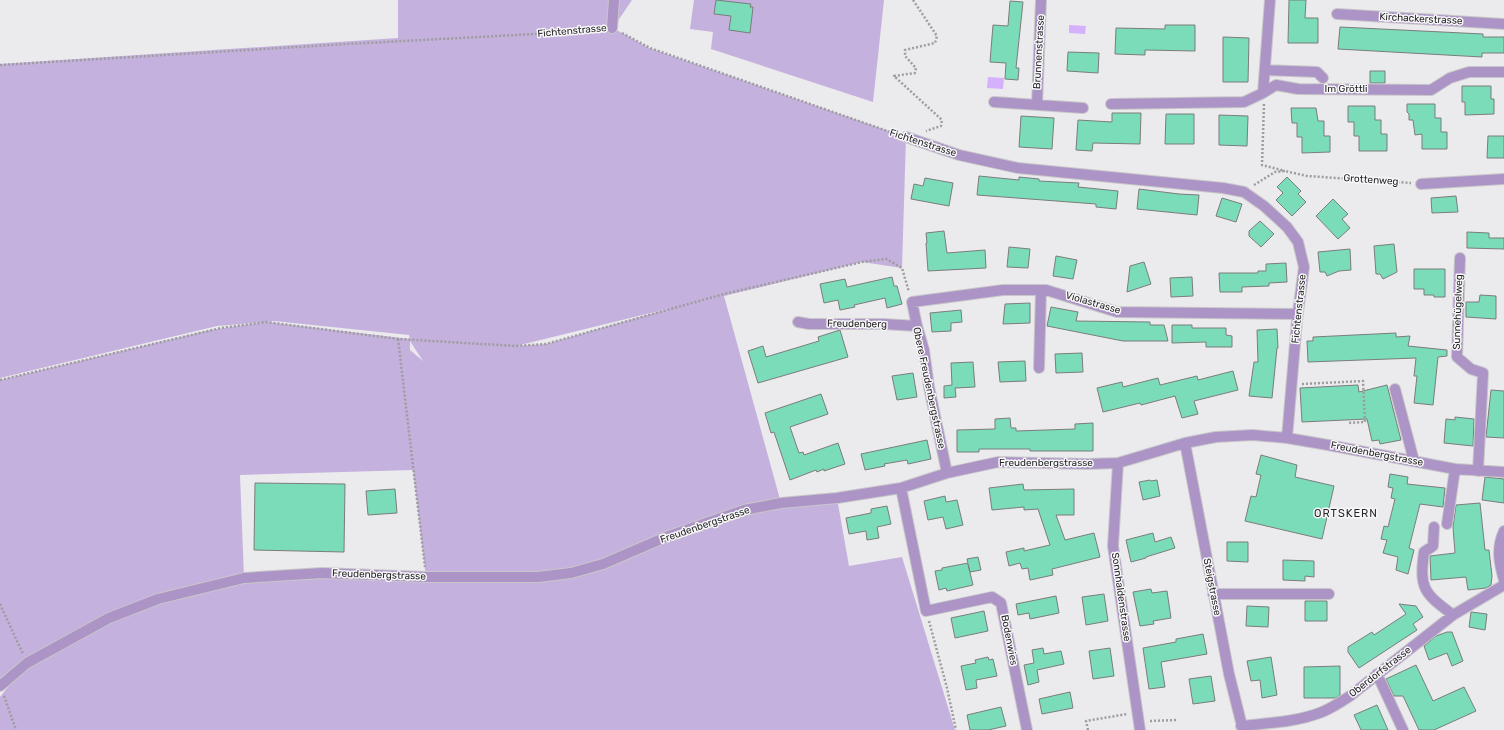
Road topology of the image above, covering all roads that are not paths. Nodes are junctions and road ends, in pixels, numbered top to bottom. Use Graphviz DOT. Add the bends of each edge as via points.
graph roads {
  1 [pos="614,0"];
  2 [pos="1041,0"];
  3 [pos="1270,0"];
  4 [pos="1337,14"];
  5 [pos="1504,24"];
  6 [pos="612,28"];
  7 [pos="1265,70"];
  8 [pos="1504,72"];
  9 [pos="1323,78"];
  10 [pos="1263,93"];
  11 [pos="994,102"];
  12 [pos="1111,104"];
  13 [pos="1037,105"];
  14 [pos="1082,108"];
  15 [pos="906,138"];
  16 [pos="1504,179"];
  17 [pos="1421,184"];
  18 [pos="1460,258"];
  19 [pos="1041,290"];
  20 [pos="912,302"];
  21 [pos="1298,314"];
  22 [pos="798,322"];
  23 [pos="916,326"];
  24 [pos="1038,368"];
  25 [pos="1395,389"];
  26 [pos="1286,438"];
  27 [pos="1185,443"];
  28 [pos="1414,461"];
  29 [pos="1118,463"];
  30 [pos="1455,469"];
  31 [pos="1478,471"];
  32 [pos="1504,472"];
  33 [pos="947,473"];
  34 [pos="900,488"];
  35 [pos="1447,524"];
  36 [pos="1434,527"];
  37 [pos="1504,531"];
  38 [pos="1504,580"];
  39 [pos="1504,585"];
  40 [pos="1213,594"];
  41 [pos="1329,594"];
  42 [pos="1453,615"];
  43 [pos="1377,674"];
  44 [pos="0,686"];
  45 [pos="1138,721"];
  46 [pos="1242,728"];
  47 [pos="1027,730"];
  48 [pos="1403,730"];
  1 -- 6 [label="street"];
  2 -- 13 [label="street, Brunnenstrasse"];
  3 -- 7 [label="street"];
  4 -- 5 [label="street, Kirchackerstrasse"];
  7 -- 9 [label="street" via="1317,72"];
  7 -- 10 [label="street"];
  8 -- 10 [label="street, Im Gröttli" via="1469,72 1450,78 1431,90 1298,89 1276,85"];
  10 -- 12 [label="street, Im Gröttli" via="1244,102"];
  11 -- 13 [label="street"];
  13 -- 14 [label="street"];
  15 -- 21 [label="street, Fichtenstrasse" via="959,155 1018,168 1244,192 1287,227 1298,242 1304,267"];
  16 -- 17 [label="street"];
  18 -- 31 [label="street, Sunnehügelweg" via="1457,357 1470,369 1483,373"];
  19 -- 20 [label="street, Violastrasse" via="1003,290"];
  19 -- 21 [label="street, Violastrasse" via="1117,312"];
  19 -- 24 [label="street"];
  20 -- 23 [label="street, Obere Freudenbergstrasse"];
  21 -- 26 [label="street, Fichtenstrasse"];
  22 -- 23 [label="street, Freudenberg"];
  23 -- 33 [label="street, Obere Freudenbergstrasse" via="924,350"];
  25 -- 28 [label="street"];
  26 -- 27 [label="street, Freudenbergstrasse" via="1236,435"];
  26 -- 28 [label="street, Freudenbergstrasse"];
  27 -- 29 [label="street, Freudenbergstrasse"];
  27 -- 40 [label="street, Steigstrasse"];
  28 -- 30 [label="street, Freudenbergstrasse"];
  29 -- 33 [label="street, Freudenbergstrasse" via="998,462"];
  29 -- 45 [label="street, Sonnhaldenstrasse" via="1113,546"];
  30 -- 31 [label="street, Freudenbergstrasse"];
  30 -- 35 [label="street"];
  31 -- 32 [label="street, Freudenbergstrasse"];
  33 -- 34 [label="street, Freudenbergstrasse"];
  34 -- 44 [label="street, Freudenbergstrasse" via="744,510 666,537 602,564 571,573 538,577 426,577 322,573 244,578 158,599 109,618 27,663"];
  34 -- 47 [label="street, Bodenwies" via="926,611 992,597 1001,603"];
  36 -- 42 [label="street" via="1433,546 1424,552 1422,578 1428,594"];
  37 -- 38 [label="street" via="1499,555"];
  39 -- 42 [label="street, Oberdorfstrasse"];
  40 -- 41 [label="street"];
  40 -- 46 [label="street, Steigstrasse" via="1228,674"];
  42 -- 43 [label="street, Oberdorfstrasse"];
  43 -- 46 [label="street, Oberdorfstrasse" via="1350,696 1322,712"];
  43 -- 48 [label="street"];
}
